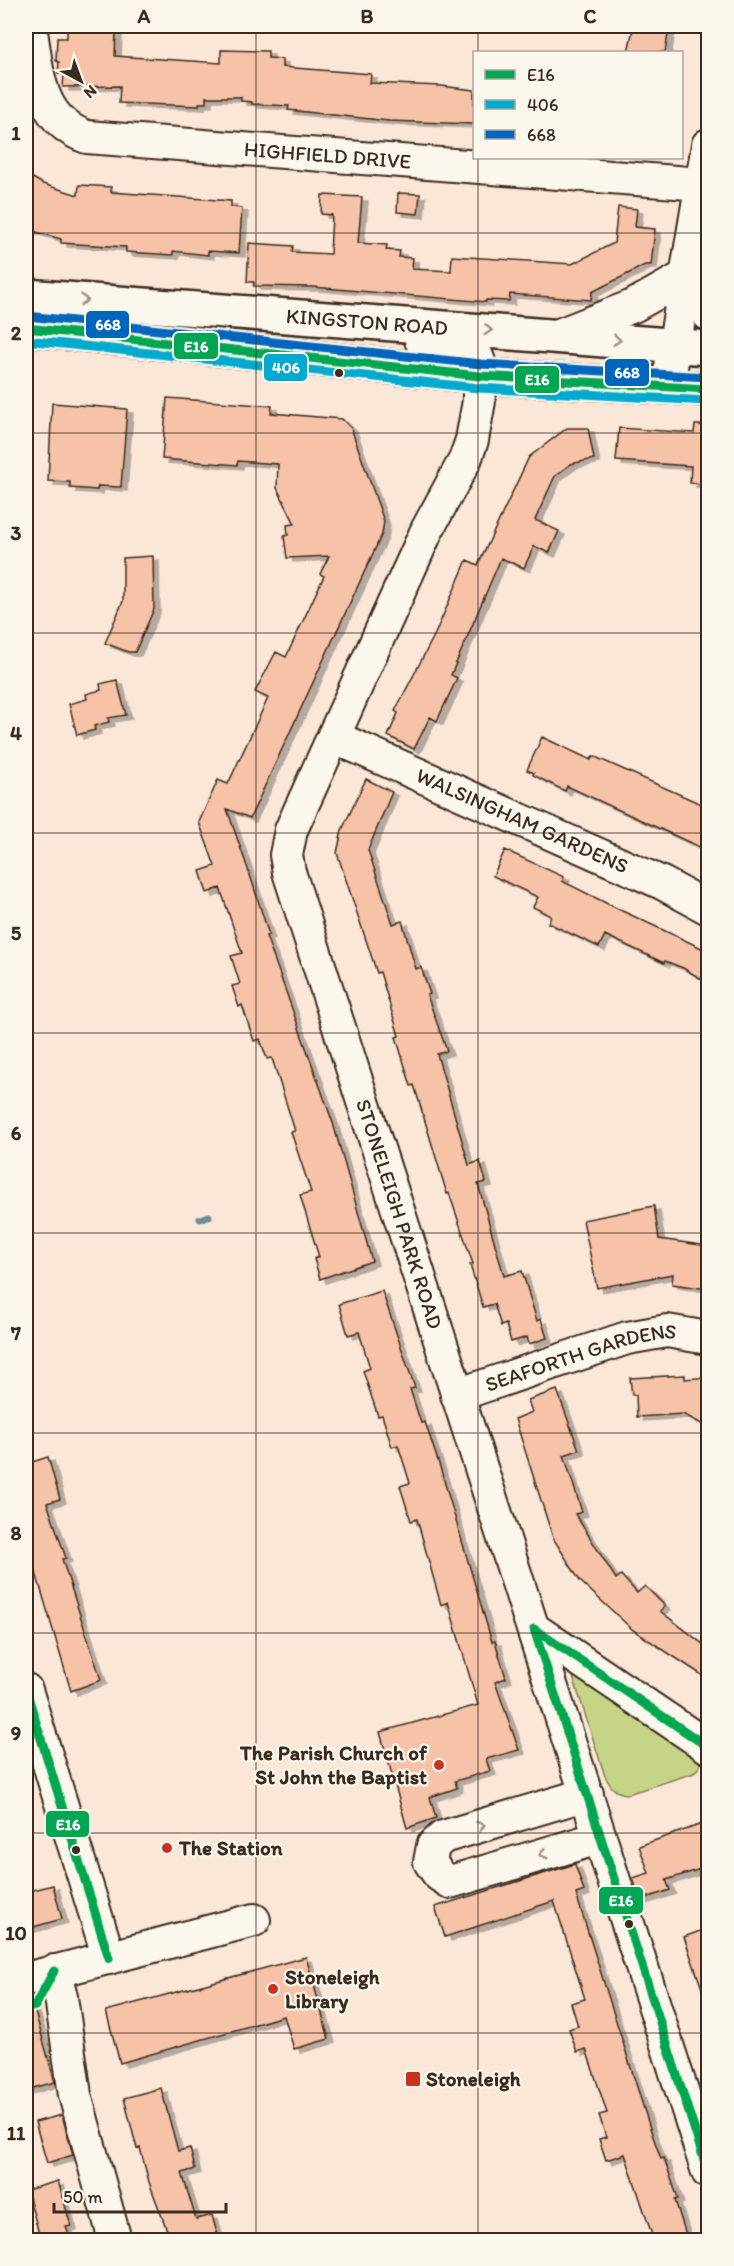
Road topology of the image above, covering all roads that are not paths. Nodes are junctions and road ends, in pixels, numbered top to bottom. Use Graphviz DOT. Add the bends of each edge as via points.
graph roads {
  1 [pos="30,26"];
  2 [pos="708,145"];
  3 [pos="702,184"];
  4 [pos="688,275"];
  5 [pos="26,296"];
  6 [pos="708,314"];
  7 [pos="400,324"];
  8 [pos="26,328"];
  9 [pos="559,336"];
  10 [pos="675,345"];
  11 [pos="708,348"];
  12 [pos="480,376"];
  13 [pos="668,385"];
  14 [pos="708,389"];
  15 [pos="334,736"];
  16 [pos="708,908"];
  17 [pos="708,1338"];
  18 [pos="457,1395"];
  19 [pos="534,1629"];
  20 [pos="26,1690"];
  21 [pos="708,1747"];
  22 [pos="586,1794"];
  23 [pos="599,1838"];
  24 [pos="254,1920"];
  25 [pos="109,1958"];
  26 [pos="40,1975"];
  27 [pos="708,2172"];
  28 [pos="115,2241"];
  1 -- 3 [label="street, HIGHFIELD DRIVE" via="44,100 62,124 87,137"];
  2 -- 3 [label="street"];
  3 -- 4 [label="street"];
  4 -- 6 [label="street"];
  4 -- 9 [label="street" via="633,306"];
  4 -- 10 [label="street"];
  5 -- 7 [label="highway, KINGSTON ROAD, one-way"];
  7 -- 9 [label="highway, KINGSTON ROAD, one-way"];
  7 -- 12 [label="street, STONELEIGH PARK ROAD" via="424,342 459,343 470,349 479,362"];
  8 -- 12 [label="highway, KINGSTON ROAD"];
  9 -- 10 [label="highway, KINGSTON ROAD, one-way"];
  10 -- 11 [label="highway, KINGSTON ROAD"];
  10 -- 13 [label="street"];
  12 -- 13 [label="highway, KINGSTON ROAD"];
  12 -- 15 [label="street, STONELEIGH PARK ROAD" via="474,429 465,460 427,530"];
  13 -- 14 [label="highway, KINGSTON ROAD"];
  15 -- 16 [label="street, WALSINGHAM GARDENS" via="662,883"];
  15 -- 18 [label="street, STONELEIGH PARK ROAD" via="291,830 286,855 289,872"];
  17 -- 18 [label="street, SEAFORTH GARDENS" via="667,1331 627,1338"];
  18 -- 19 [label="street, STONELEIGH PARK ROAD"];
  19 -- 21 [label="street"];
  19 -- 22 [label="street, STONELEIGH PARK ROAD"];
  20 -- 25 [label="street"];
  22 -- 23 [label="street, STONELEIGH PARK ROAD"];
  23 -- 22 [label="street, one-way" via="450,1882 430,1862 433,1846 443,1838"];
  23 -- 27 [label="street, STONELEIGH PARK ROAD"];
  24 -- 25 [label="street"];
  25 -- 26 [label="street"];
  26 -- 28 [label="street" via="61,1997 75,2095"];
}
